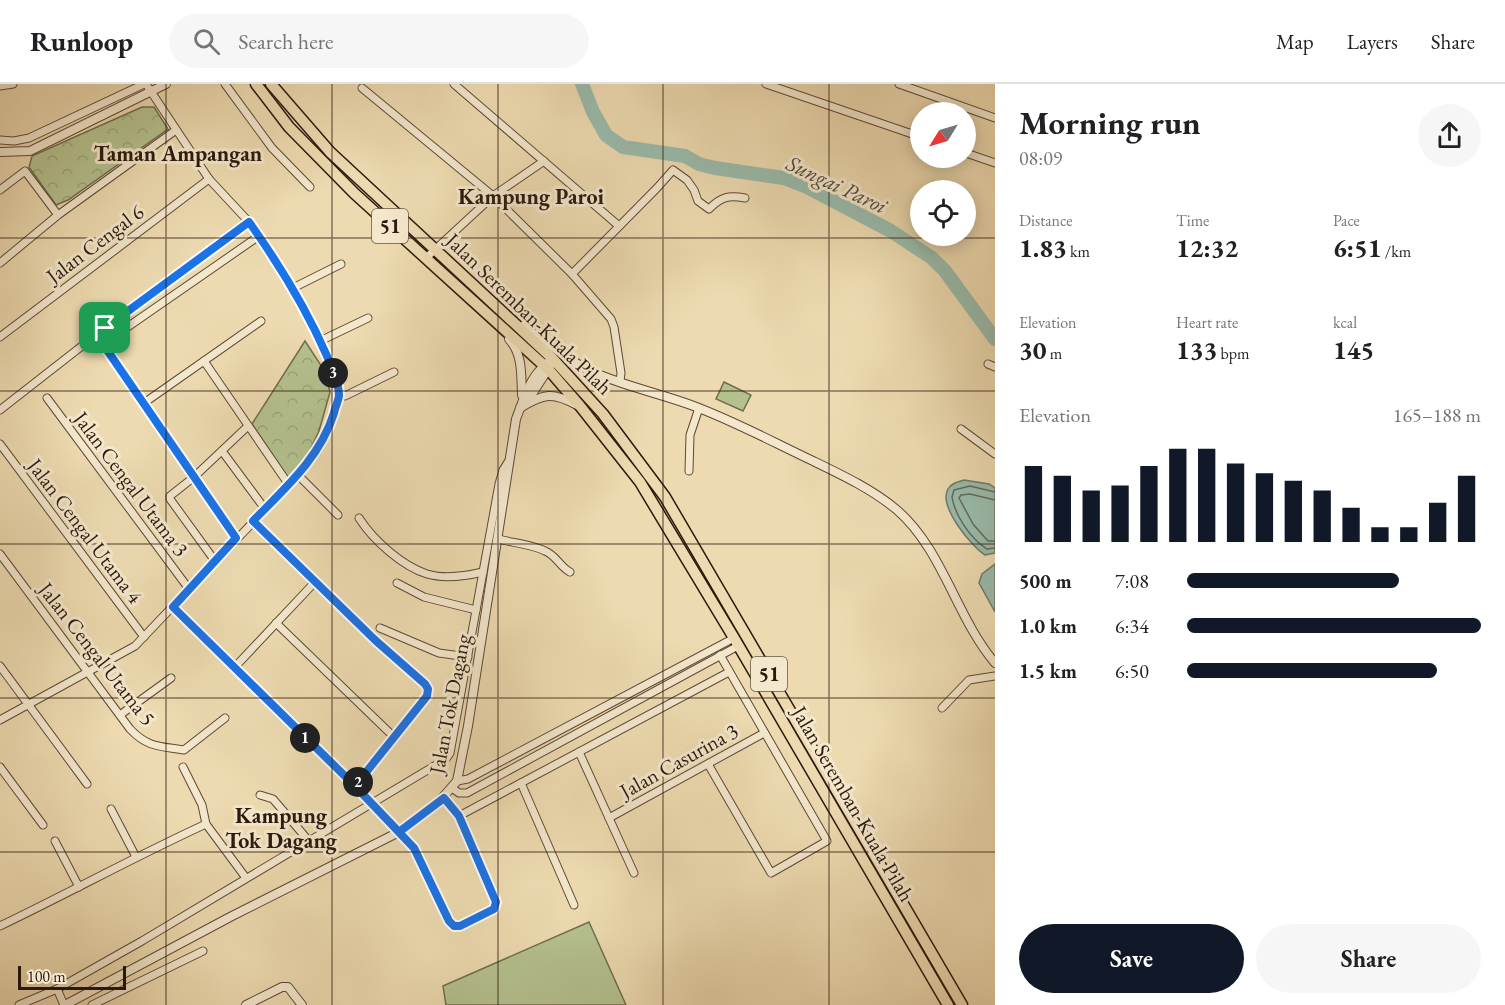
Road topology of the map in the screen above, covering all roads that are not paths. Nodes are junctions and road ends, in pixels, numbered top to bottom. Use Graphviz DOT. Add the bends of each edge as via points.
graph roads {
  1 [pos="13,84"];
  2 [pos="145,84"];
  3 [pos="165,84"];
  4 [pos="225,84"];
  5 [pos="256,84"];
  6 [pos="271,84"];
  7 [pos="454,84"];
  8 [pos="766,84"];
  9 [pos="899,84"];
  10 [pos="0,86"];
  11 [pos="362,88"];
  12 [pos="151,93"];
  13 [pos="995,118"];
  14 [pos="176,130"];
  15 [pos="910,133"];
  16 [pos="0,141"];
  17 [pos="0,152"];
  18 [pos="976,156"];
  19 [pos="544,161"];
  20 [pos="995,163"];
  21 [pos="209,178"];
  22 [pos="310,187"];
  23 [pos="0,189"];
  24 [pos="493,196"];
  25 [pos="746,198"];
  26 [pos="58,215"];
  27 [pos="249,222"];
  28 [pos="620,226"];
  29 [pos="259,236"];
  30 [pos="435,249"];
  31 [pos="426,258"];
  32 [pos="0,263"];
  33 [pos="341,264"];
  34 [pos="572,274"];
  35 [pos="293,288"];
  36 [pos="503,312"];
  37 [pos="368,318"];
  38 [pos="261,321"];
  39 [pos="496,323"];
  40 [pos="96,334"];
  41 [pos="0,337"];
  42 [pos="320,341"];
  43 [pos="103,344"];
  44 [pos="204,361"];
  45 [pos="549,365"];
  46 [pos="394,372"];
  47 [pos="620,381"];
  48 [pos="339,396"];
  49 [pos="47,398"];
  50 [pos="144,403"];
  51 [pos="522,404"];
  52 [pos="580,406"];
  53 [pos="699,408"];
  54 [pos="0,410"];
  55 [pos="248,426"];
  56 [pos="961,429"];
  57 [pos="0,444"];
  58 [pos="222,451"];
  59 [pos="995,454"];
  60 [pos="510,460"];
  61 [pos="689,471"];
  62 [pos="298,476"];
  63 [pos="194,477"];
  64 [pos="288,485"];
  65 [pos="265,509"];
  66 [pos="338,515"];
  67 [pos="359,518"];
  68 [pos="253,521"];
  69 [pos="236,538"];
  70 [pos="498,539"];
  71 [pos="0,554"];
  72 [pos="215,561"];
  73 [pos="483,572"];
  74 [pos="570,572"];
  75 [pos="315,582"];
  76 [pos="397,584"];
  77 [pos="189,589"];
  78 [pos="173,607"];
  79 [pos="476,610"];
  80 [pos="276,624"];
  81 [pos="380,628"];
  82 [pos="144,637"];
  83 [pos="736,642"];
  84 [pos="720,655"];
  85 [pos="468,657"];
  86 [pos="995,663"];
  87 [pos="0,666"];
  88 [pos="234,668"];
  89 [pos="88,672"];
  90 [pos="729,672"];
  91 [pos="995,676"];
  92 [pos="171,678"];
  93 [pos="28,705"];
  94 [pos="942,708"];
  95 [pos="120,715"];
  96 [pos="225,718"];
  97 [pos="0,720"];
  98 [pos="764,733"];
  99 [pos="394,737"];
  100 [pos="579,752"];
  101 [pos="708,764"];
  102 [pos="0,767"];
  103 [pos="183,767"];
  104 [pos="521,783"];
  105 [pos="87,784"];
  106 [pos="455,784"];
  107 [pos="355,786"];
  108 [pos="260,795"];
  109 [pos="444,798"];
  110 [pos="371,804"];
  111 [pos="111,809"];
  112 [pos="459,816"];
  113 [pos="609,818"];
  114 [pos="206,824"];
  115 [pos="43,825"];
  116 [pos="399,832"];
  117 [pos="308,840"];
  118 [pos="55,841"];
  119 [pos="135,857"];
  120 [pos="634,873"];
  121 [pos="246,878"];
  122 [pos="79,887"];
  123 [pos="574,905"];
  124 [pos="0,926"];
  125 [pos="203,951"];
  126 [pos="134,969"];
  127 [pos="140,982"];
  128 [pos="57,989"];
  129 [pos="19,1005"];
  130 [pos="65,1005"];
  131 [pos="92,1005"];
  132 [pos="246,1005"];
  133 [pos="302,1005"];
  134 [pos="948,1005"];
  135 [pos="962,1005"];
  1 -- 10 [label="street"];
  2 -- 12 [label="street"];
  2 -- 16 [label="street" via="29,138"];
  3 -- 12 [label="street"];
  4 -- 22 [label="street" via="272,148"];
  5 -- 31 [label="highway, Jalan Seremban-Kuala Pilah / 51" via="320,160"];
  6 -- 30 [label="highway, Jalan Seremban-Kuala Pilah / 51" via="330,152"];
  7 -- 19 [label="street"];
  8 -- 15 [label="street"];
  9 -- 13 [label="street"];
  11 -- 24 [label="street"];
  12 -- 14 [label="street"];
  12 -- 17 [label="street" via="30,151"];
  14 -- 21 [label="street"];
  14 -- 26 [label="street"];
  18 -- 20 [label="street"];
  19 -- 24 [label="street"];
  19 -- 28 [label="street"];
  21 -- 27 [label="street"];
  21 -- 41 [label="street, Jalan Cengal 6"];
  23 -- 26 [label="street" via="25,171"];
  24 -- 30 [label="street"];
  24 -- 34 [label="street"];
  25 -- 28 [label="street" via="719,199 709,209 698,201 687,180 673,170"];
  26 -- 32 [label="street"];
  27 -- 29 [label="street"];
  27 -- 40 [label="street"];
  28 -- 34 [label="street"];
  29 -- 35 [label="street"];
  29 -- 43 [label="street"];
  30 -- 31 [label="street"];
  30 -- 36 [label="highway, Jalan Seremban-Kuala Pilah / 51"];
  31 -- 39 [label="highway, Jalan Seremban-Kuala Pilah / 51"];
  33 -- 35 [label="street"];
  34 -- 47 [label="street" via="611,319"];
  35 -- 42 [label="street"];
  36 -- 45 [label="highway, Jalan Seremban-Kuala Pilah / 51"];
  36 -- 47 [label="street" via="576,362"];
  37 -- 42 [label="street"];
  38 -- 44 [label="street"];
  39 -- 45 [label="highway, Jalan Seremban-Kuala Pilah / 51"];
  39 -- 51 [label="street" via="518,350"];
  40 -- 43 [label="street"];
  40 -- 54 [label="street"];
  42 -- 48 [label="street"];
  43 -- 50 [label="street"];
  44 -- 50 [label="street"];
  44 -- 55 [label="street"];
  45 -- 51 [label="street, Jalan Tok Dagang"];
  45 -- 52 [label="highway, Jalan Seremban-Kuala Pilah / 51"];
  45 -- 135 [label="highway, Jalan Seremban-Kuala Pilah / 51" via="603,414 665,497"];
  46 -- 48 [label="street"];
  47 -- 53 [label="street"];
  48 -- 62 [label="street" via="316,453"];
  49 -- 77 [label="street, Jalan Cengal Utama 3"];
  50 -- 63 [label="street"];
  51 -- 52 [label="street" via="550,395"];
  51 -- 60 [label="street, Jalan Tok Dagang"];
  52 -- 83 [label="highway, Jalan Seremban-Kuala Pilah / 51" via="645,489"];
  53 -- 61 [label="street" via="690,435"];
  53 -- 86 [label="street" via="826,467 897,510 922,539"];
  55 -- 58 [label="street"];
  55 -- 64 [label="street"];
  56 -- 59 [label="street"];
  57 -- 82 [label="street, Jalan Cengal Utama 4"];
  58 -- 63 [label="street"];
  58 -- 65 [label="street"];
  60 -- 70 [label="street, Jalan Tok Dagang"];
  60 -- 73 [label="street" via="499,484"];
  62 -- 64 [label="street"];
  62 -- 66 [label="street"];
  63 -- 69 [label="street"];
  63 -- 72 [label="street" via="170,499"];
  64 -- 65 [label="street"];
  65 -- 68 [label="street"];
  67 -- 73 [label="street" via="379,544 428,574 470,576"];
  68 -- 69 [label="street"];
  68 -- 75 [label="street"];
  69 -- 72 [label="street"];
  70 -- 74 [label="street" via="546,551"];
  70 -- 106 [label="street, Jalan Tok Dagang"];
  71 -- 89 [label="street, Jalan Cengal Utama 5"];
  72 -- 77 [label="street"];
  73 -- 79 [label="street"];
  75 -- 80 [label="street"];
  75 -- 99 [label="street" via="428,689 427,696"];
  76 -- 79 [label="street" via="424,597"];
  77 -- 78 [label="street"];
  78 -- 82 [label="street"];
  78 -- 88 [label="street"];
  79 -- 85 [label="street"];
  80 -- 88 [label="street"];
  80 -- 99 [label="street"];
  81 -- 85 [label="street" via="439,653"];
  82 -- 89 [label="street"];
  83 -- 84 [label="street"];
  83 -- 106 [label="street"];
  83 -- 134 [label="highway, Jalan Seremban-Kuala Pilah / 51"];
  84 -- 90 [label="street"];
  84 -- 106 [label="street" via="467,793 459,793"];
  85 -- 110 [label="street" via="450,753 437,765"];
  87 -- 93 [label="street"];
  88 -- 107 [label="street"];
  89 -- 93 [label="street"];
  89 -- 95 [label="street, Jalan Cengal Utama 5"];
  90 -- 98 [label="street"];
  90 -- 100 [label="street"];
  91 -- 94 [label="street" via="969,680"];
  92 -- 95 [label="street"];
  93 -- 97 [label="street"];
  93 -- 105 [label="street"];
  95 -- 96 [label="street, Jalan Cengal Utama 5" via="141,741 184,750"];
  98 -- 101 [label="street, Jalan Casurina 3"];
  98 -- 101 [label="street" via="827,841 771,873"];
  99 -- 107 [label="street"];
  100 -- 104 [label="street"];
  100 -- 113 [label="street"];
  101 -- 113 [label="street, Jalan Casurina 3"];
  102 -- 115 [label="street"];
  103 -- 114 [label="street" via="202,805"];
  104 -- 112 [label="street"];
  104 -- 123 [label="street"];
  106 -- 109 [label="street, Jalan Tok Dagang"];
  107 -- 110 [label="street"];
  108 -- 117 [label="street" via="273,799"];
  109 -- 112 [label="street"];
  109 -- 116 [label="street, Jalan Tok Dagang"];
  110 -- 116 [label="street"];
  110 -- 117 [label="street"];
  111 -- 119 [label="street"];
  112 -- 116 [label="street" via="496,902 494,909 460,926 449,921 414,848"];
  113 -- 120 [label="street"];
  114 -- 119 [label="street"];
  114 -- 121 [label="street"];
  116 -- 126 [label="street, Jalan Tok Dagang"];
  117 -- 121 [label="street"];
  118 -- 122 [label="street"];
  119 -- 122 [label="street"];
  121 -- 128 [label="street"];
  122 -- 124 [label="street"];
  125 -- 127 [label="street"];
  126 -- 127 [label="street"];
  126 -- 130 [label="street, Jalan Tok Dagang"];
  127 -- 131 [label="street"];
  128 -- 129 [label="street"];
  128 -- 130 [label="street"];
  132 -- 133 [label="street" via="282,987 293,991"];
}
